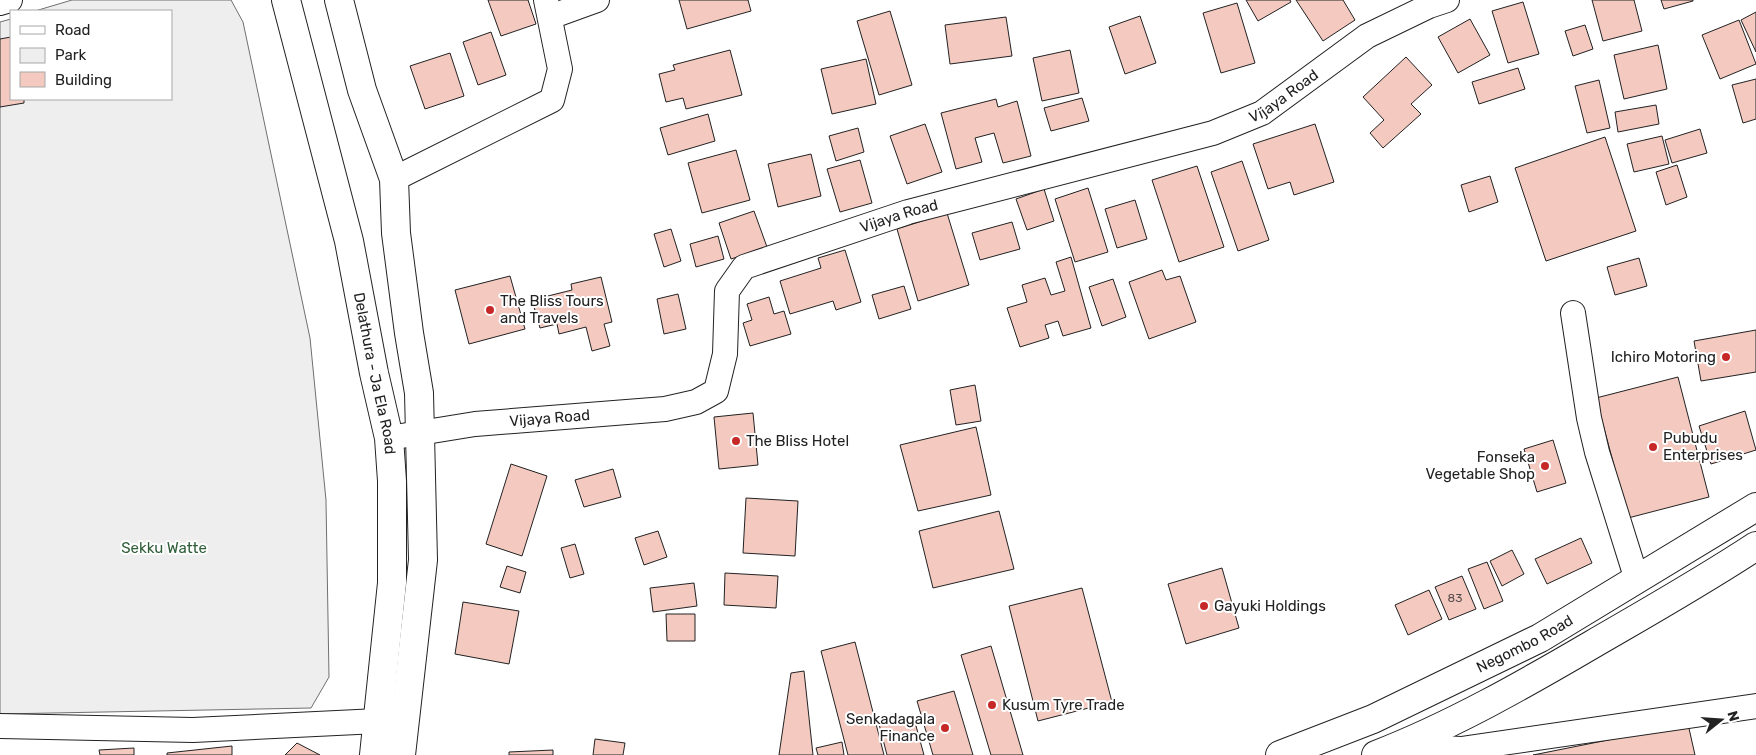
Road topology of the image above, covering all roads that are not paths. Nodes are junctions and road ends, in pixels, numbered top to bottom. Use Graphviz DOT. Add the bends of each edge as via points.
graph roads {
  1 [pos="10,0"];
  2 [pos="286,0"];
  3 [pos="339,0"];
  4 [pos="598,0"];
  5 [pos="1447,0"];
  6 [pos="0,3"];
  7 [pos="548,9"];
  8 [pos="394,179"];
  9 [pos="1573,313"];
  10 [pos="421,433"];
  11 [pos="389,438"];
  12 [pos="1756,507"];
  13 [pos="1756,546"];
  14 [pos="1637,580"];
  15 [pos="1756,706"];
  16 [pos="378,721"];
  17 [pos="0,726"];
  18 [pos="1388,750"];
  19 [pos="374,755"];
  20 [pos="401,755"];
  21 [pos="1280,755"];
  1 -- 6 [label="street"];
  2 -- 11 [label="main road, Delathura - Ja Ela Road" via="349,241"];
  3 -- 8 [label="main road, Delathura - Ja Ela Road" via="362,90"];
  4 -- 7 [label="street"];
  5 -- 10 [label="street, Vijaya Road" via="1367,36 1262,113 1213,133 908,212 744,267 727,291 726,354 716,391 696,402 665,409 475,424"];
  7 -- 8 [label="street" via="560,69 552,100"];
  8 -- 10 [label="main road, Delathura - Ja Ela Road" via="396,233 419,393"];
  9 -- 14 [label="street" via="1591,426"];
  10 -- 11 [label="street, Vijaya Road"];
  10 -- 20 [label="main road, Delathura - Ja Ela Road" via="424,560"];
  11 -- 16 [label="main road, Delathura - Ja Ela Road" via="392,583"];
  12 -- 14 [label="main road, Negombo Road"];
  13 -- 18 [label="main road" via="1529,682"];
  14 -- 21 [label="main road, Negombo Road" via="1540,638 1373,719"];
  15 -- 18 [label="street" via="1462,750"];
  16 -- 17 [label="street" via="193,730"];
  16 -- 19 [label="main road, Delathura - Ja Ela Road"];
}
